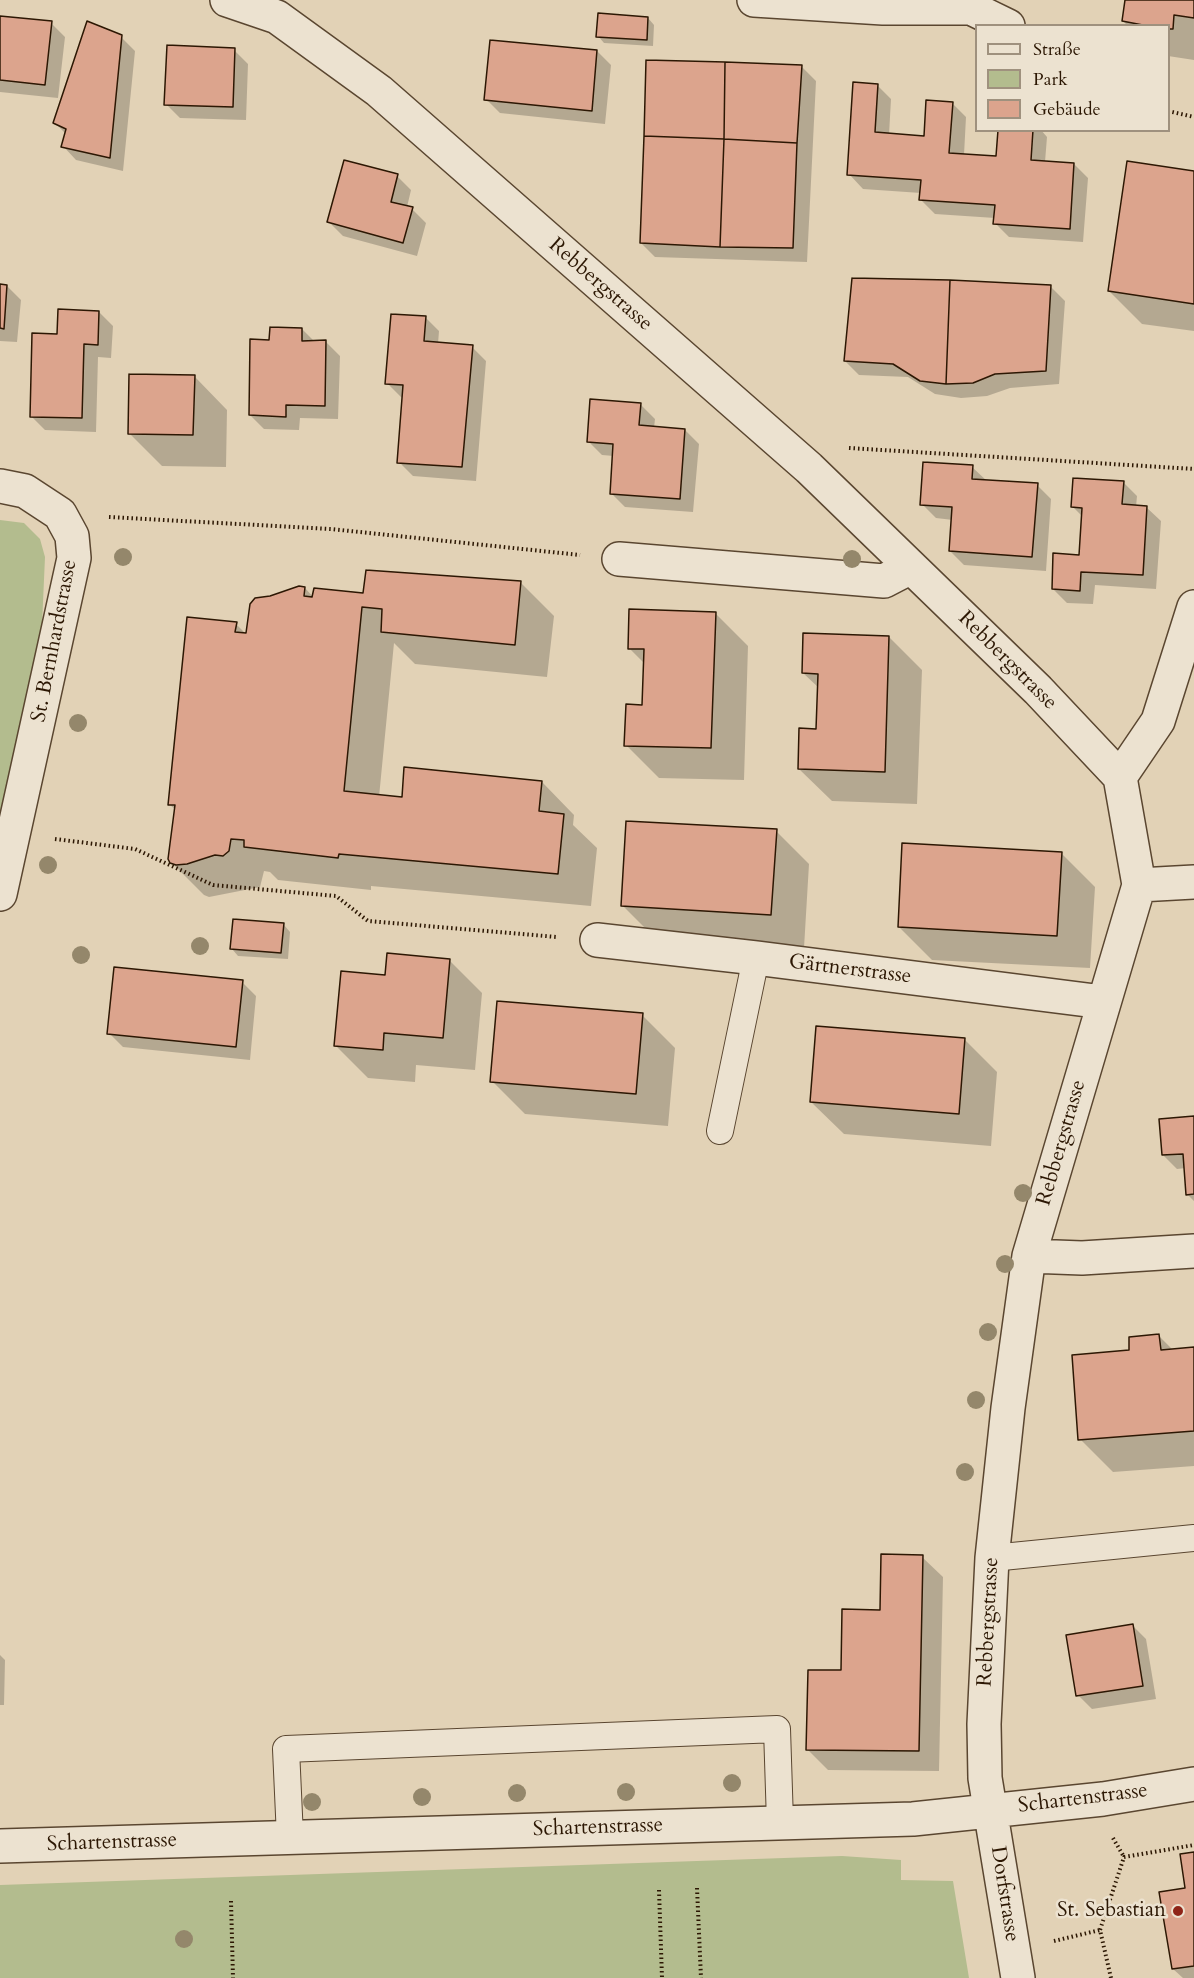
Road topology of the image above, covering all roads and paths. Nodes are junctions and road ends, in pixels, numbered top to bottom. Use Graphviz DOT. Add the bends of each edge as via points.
graph roads {
  1 [pos="227,0"];
  2 [pos="753,0"];
  3 [pos="278,6"];
  4 [pos="1004,24"];
  5 [pos="1170,111"];
  6 [pos="1194,117"];
  7 [pos="809,468"];
  8 [pos="1194,469"];
  9 [pos="0,486"];
  10 [pos="60,514"];
  11 [pos="619,559"];
  12 [pos="911,567"];
  13 [pos="1194,607"];
  14 [pos="1120,777"];
  15 [pos="15,834"];
  16 [pos="1194,882"];
  17 [pos="1139,885"];
  18 [pos="0,894"];
  19 [pos="597,940"];
  20 [pos="756,958"];
  21 [pos="1103,1002"];
  22 [pos="720,1131"];
  23 [pos="1194,1251"];
  24 [pos="1029,1256"];
  25 [pos="1194,1538"];
  26 [pos="992,1558"];
  27 [pos="1194,1785"];
  28 [pos="990,1809"];
  29 [pos="780,1822"];
  30 [pos="1110,1832"];
  31 [pos="290,1837"];
  32 [pos="1194,1845"];
  33 [pos="0,1846"];
  34 [pos="1124,1857"];
  35 [pos="697,1888"];
  36 [pos="659,1890"];
  37 [pos="231,1901"];
  38 [pos="1100,1930"];
  39 [pos="1052,1941"];
  40 [pos="233,1978"];
  41 [pos="662,1978"];
  42 [pos="701,1978"];
  43 [pos="1018,1978"];
  44 [pos="1111,1978"];
  1 -- 3 [label="street, Rebbergstrasse"];
  2 -- 4 [label="street" via="883,9 971,8"];
  3 -- 7 [label="street, Rebbergstrasse"];
  5 -- 6 [label="path"];
  7 -- 8 [label="path" via="831,446"];
  7 -- 12 [label="street, Rebbergstrasse"];
  9 -- 10 [label="street" via="25,491"];
  10 -- 11 [label="path" via="331,530"];
  10 -- 15 [label="street, St. Bernhardstrasse" via="72,536 74,558"];
  11 -- 12 [label="street" via="884,581"];
  12 -- 14 [label="street, Rebbergstrasse" via="1038,690"];
  13 -- 14 [label="street" via="1158,721"];
  14 -- 17 [label="street, Rebbergstrasse"];
  15 -- 18 [label="street, St. Bernhardstrasse"];
  15 -- 19 [label="path" via="135,849 213,885 336,896 368,921"];
  16 -- 17 [label="street"];
  17 -- 21 [label="street, Rebbergstrasse"];
  19 -- 20 [label="street, Gärtnerstrasse"];
  20 -- 21 [label="street, Gärtnerstrasse"];
  20 -- 22 [label="lane"];
  21 -- 24 [label="street, Rebbergstrasse"];
  23 -- 24 [label="street" via="1082,1258"];
  24 -- 26 [label="street, Rebbergstrasse"];
  25 -- 26 [label="lane"];
  26 -- 28 [label="street, Rebbergstrasse" via="984,1724"];
  27 -- 28 [label="street, Schartenstrasse" via="1103,1799"];
  28 -- 29 [label="street, Schartenstrasse" via="913,1819"];
  28 -- 43 [label="street, Dorfstrasse"];
  29 -- 31 [label="street, Schartenstrasse"];
  29 -- 31 [label="lane" via="777,1729 286,1749"];
  30 -- 34 [label="path"];
  31 -- 33 [label="street, Schartenstrasse"];
  32 -- 34 [label="path"];
  34 -- 38 [label="path"];
  35 -- 42 [label="path"];
  36 -- 41 [label="path"];
  37 -- 40 [label="path"];
  38 -- 39 [label="path"];
  38 -- 44 [label="path"];
}
